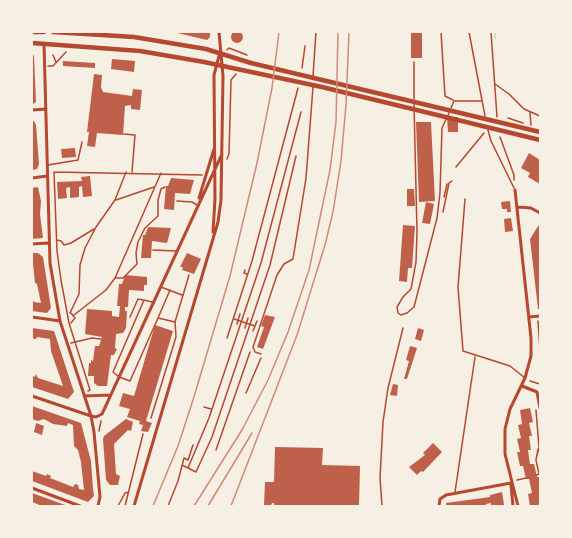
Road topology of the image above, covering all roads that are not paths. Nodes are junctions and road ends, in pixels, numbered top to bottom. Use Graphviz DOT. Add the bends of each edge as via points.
graph roads {
  1 [pos="32,32"];
  2 [pos="44,32"];
  3 [pos="53,32"];
  4 [pos="219,32"];
  5 [pos="316,32"];
  6 [pos="441,32"];
  7 [pos="470,32"];
  8 [pos="32,43"];
  9 [pos="44,43"];
  10 [pos="220,53"];
  11 [pos="414,62"];
  12 [pos="219,65"];
  13 [pos="454,101"];
  14 [pos="481,101"];
  15 [pos="46,109"];
  16 [pos="32,110"];
  17 [pos="540,132"];
  18 [pos="540,140"];
  19 [pos="82,142"];
  20 [pos="215,144"];
  21 [pos="222,153"];
  22 [pos="47,165"];
  23 [pos="215,167"];
  24 [pos="47,174"];
  25 [pos="32,178"];
  26 [pos="514,190"];
  27 [pos="465,199"];
  28 [pos="177,201"];
  29 [pos="197,205"];
  30 [pos="518,207"];
  31 [pos="540,213"];
  32 [pos="213,237"];
  33 [pos="48,243"];
  34 [pos="32,244"];
  35 [pos="153,250"];
  36 [pos="176,251"];
  37 [pos="189,275"];
  38 [pos="160,287"];
  39 [pos="170,290"];
  40 [pos="183,296"];
  41 [pos="144,300"];
  42 [pos="153,302"];
  43 [pos="32,317"];
  44 [pos="130,317"];
  45 [pos="529,317"];
  46 [pos="539,317"];
  47 [pos="159,318"];
  48 [pos="60,321"];
  49 [pos="175,322"];
  50 [pos="403,328"];
  51 [pos="261,354"];
  52 [pos="475,356"];
  53 [pos="119,377"];
  54 [pos="525,378"];
  55 [pos="522,386"];
  56 [pos="539,391"];
  57 [pos="112,394"];
  58 [pos="32,396"];
  59 [pos="84,396"];
  60 [pos="540,408"];
  61 [pos="91,416"];
  62 [pos="151,418"];
  63 [pos="143,434"];
  64 [pos="511,483"];
  65 [pos="32,488"];
  66 [pos="130,491"];
  67 [pos="454,494"];
  68 [pos="80,507"];
  69 [pos="98,507"];
  70 [pos="118,507"];
  71 [pos="124,507"];
  72 [pos="134,507"];
  73 [pos="382,507"];
  74 [pos="439,507"];
  75 [pos="513,507"];
  76 [pos="518,507"];
  1 -- 2 [label="main road"];
  3 -- 10 [label="main road" via="134,37"];
  4 -- 10 [label="street"];
  5 -- 51 [label="lane" via="306,178 293,259 277,275 254,347"];
  6 -- 13 [label="lane" via="445,96"];
  7 -- 14 [label="lane"];
  8 -- 9 [label="main road"];
  9 -- 12 [label="main road" via="140,51"];
  9 -- 15 [label="street"];
  10 -- 12 [label="street"];
  10 -- 17 [label="main road"];
  11 -- 13 [label="lane" via="416,262 411,289 397,307 401,315 414,307 437,218 442,128"];
  12 -- 18 [label="main road"];
  12 -- 20 [label="street" via="214,75"];
  12 -- 21 [label="street" via="223,76"];
  13 -- 14 [label="lane"];
  14 -- 26 [label="lane" via="491,141"];
  15 -- 16 [label="street"];
  15 -- 22 [label="street"];
  19 -- 22 [label="lane" via="78,160"];
  20 -- 23 [label="street"];
  20 -- 29 [label="street"];
  21 -- 23 [label="street"];
  21 -- 32 [label="street" via="220,211"];
  22 -- 24 [label="street"];
  23 -- 29 [label="street"];
  23 -- 32 [label="street"];
  24 -- 25 [label="street"];
  24 -- 33 [label="street"];
  26 -- 30 [label="street"];
  27 -- 52 [label="lane" via="458,287 463,351"];
  28 -- 29 [label="lane"];
  29 -- 36 [label="street"];
  30 -- 31 [label="street"];
  30 -- 45 [label="street"];
  32 -- 72 [label="street"];
  33 -- 34 [label="street"];
  33 -- 48 [label="street"];
  35 -- 36 [label="lane"];
  36 -- 38 [label="street"];
  37 -- 40 [label="lane"];
  38 -- 39 [label="lane"];
  38 -- 42 [label="street"];
  39 -- 40 [label="lane"];
  39 -- 47 [label="lane"];
  40 -- 49 [label="lane"];
  41 -- 42 [label="lane"];
  41 -- 44 [label="lane" via="138,299"];
  41 -- 53 [label="lane" via="113,372"];
  42 -- 53 [label="street"];
  43 -- 48 [label="street"];
  45 -- 46 [label="street"];
  45 -- 54 [label="street" via="531,356"];
  47 -- 49 [label="lane"];
  47 -- 53 [label="lane" via="130,381"];
  48 -- 59 [label="street"];
  49 -- 62 [label="lane" via="176,337"];
  50 -- 73 [label="lane" via="382,422"];
  52 -- 54 [label="lane" via="510,366"];
  52 -- 67 [label="lane"];
  53 -- 57 [label="street"];
  54 -- 55 [label="street"];
  55 -- 56 [label="street"];
  55 -- 64 [label="street" via="505,429"];
  56 -- 60 [label="street"];
  57 -- 59 [label="street"];
  57 -- 61 [label="street" via="102,414"];
  58 -- 61 [label="street"];
  59 -- 61 [label="street"];
  61 -- 69 [label="street"];
  63 -- 66 [label="lane"];
  64 -- 67 [label="street"];
  64 -- 75 [label="street"];
  64 -- 76 [label="street"];
  65 -- 68 [label="street"];
  66 -- 70 [label="lane"];
  66 -- 71 [label="lane"];
  67 -- 74 [label="street" via="440,499"];
}
